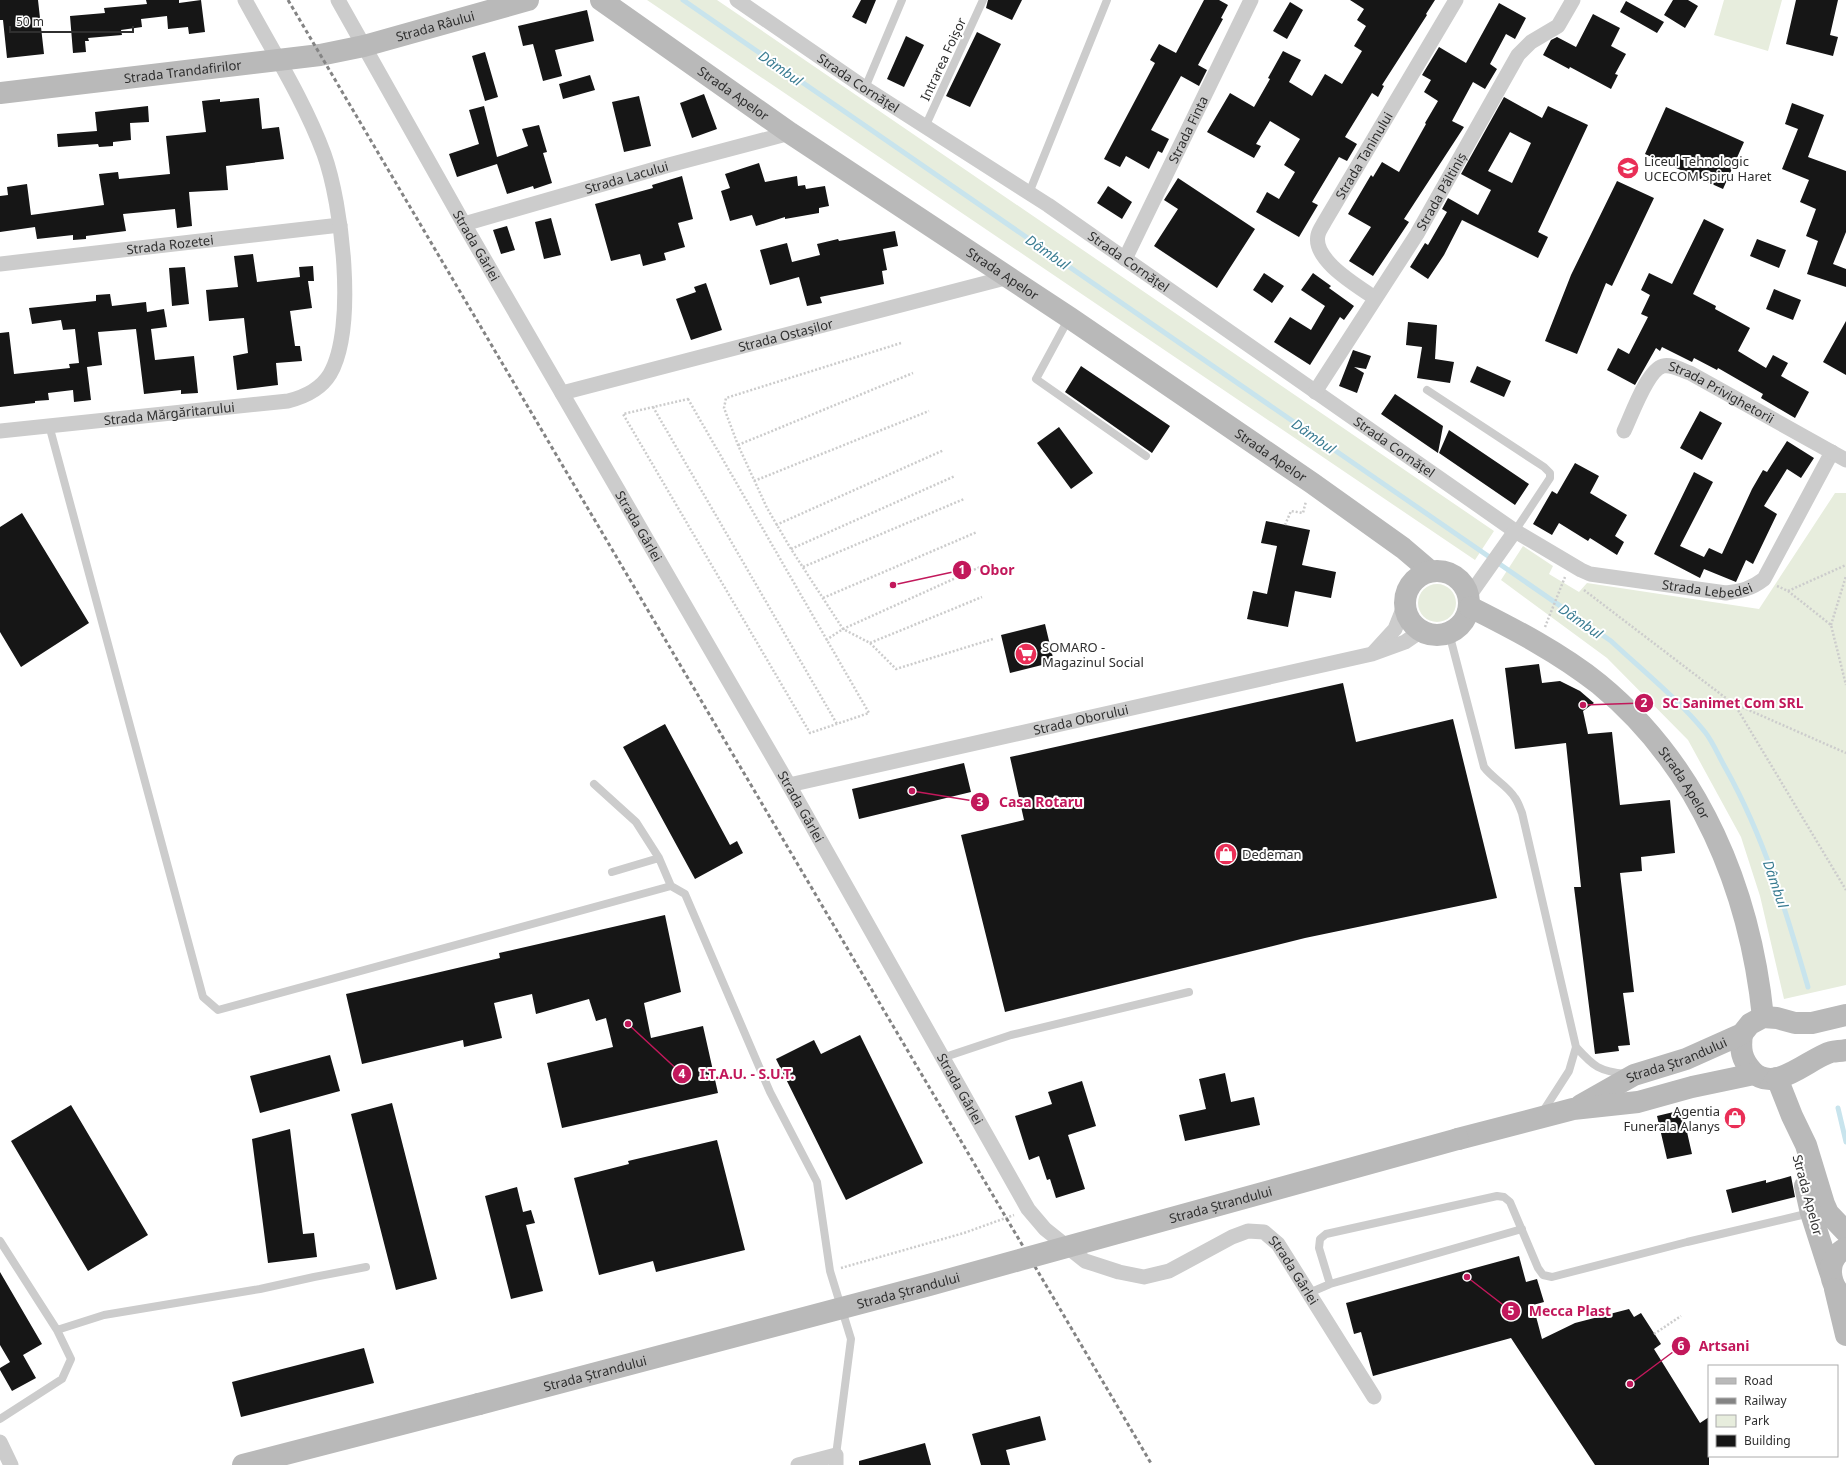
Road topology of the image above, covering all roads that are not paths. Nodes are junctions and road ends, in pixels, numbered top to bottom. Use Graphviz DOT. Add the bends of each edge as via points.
graph roads {
  1 [pos="246,0"];
  2 [pos="338,0"];
  3 [pos="528,0"];
  4 [pos="601,0"];
  5 [pos="902,0"];
  6 [pos="983,0"];
  7 [pos="1107,0"];
  8 [pos="1251,0"];
  9 [pos="1456,0"];
  10 [pos="1573,0"];
  11 [pos="741,1"];
  12 [pos="364,46"];
  13 [pos="278,61"];
  14 [pos="865,88"];
  15 [pos="0,94"];
  16 [pos="925,128"];
  17 [pos="790,133"];
  18 [pos="1029,193"];
  19 [pos="464,224"];
  20 [pos="340,225"];
  21 [pos="1125,259"];
  22 [pos="0,264"];
  23 [pos="1009,277"];
  24 [pos="1375,298"];
  25 [pos="1070,318"];
  26 [pos="1427,390"];
  27 [pos="1315,392"];
  28 [pos="562,393"];
  29 [pos="49,425"];
  30 [pos="0,430"];
  31 [pos="1624,431"];
  32 [pos="1832,452"];
  33 [pos="1146,456"];
  34 [pos="1846,460"];
  35 [pos="1513,534"];
  36 [pos="1403,548"];
  37 [pos="1430,571"];
  38 [pos="1411,583"];
  39 [pos="1405,604"];
  40 [pos="1462,615"];
  41 [pos="1421,631"];
  42 [pos="1372,654"];
  43 [pos="594,784"];
  44 [pos="789,785"];
  45 [pos="659,858"];
  46 [pos="612,872"];
  47 [pos="671,886"];
  48 [pos="1189,992"];
  49 [pos="1846,1015"];
  50 [pos="1762,1017"];
  51 [pos="1742,1034"];
  52 [pos="1576,1047"];
  53 [pos="1846,1050"];
  54 [pos="942,1058"];
  55 [pos="1754,1074"];
  56 [pos="1634,1075"];
  57 [pos="1776,1078"];
  58 [pos="1572,1109"];
  59 [pos="1792,1116"];
  60 [pos="1539,1118"];
  61 [pos="1811,1213"];
  62 [pos="1522,1230"];
  63 [pos="1846,1232"];
  64 [pos="0,1241"];
  65 [pos="1846,1248"];
  66 [pos="366,1267"];
  67 [pos="1330,1284"];
  68 [pos="1837,1286"];
  69 [pos="1309,1293"];
  70 [pos="57,1330"];
  71 [pos="1846,1333"];
  72 [pos="1374,1397"];
  73 [pos="0,1419"];
  74 [pos="0,1442"];
  75 [pos="836,1460"];
  76 [pos="11,1465"];
  77 [pos="243,1465"];
  78 [pos="798,1465"];
  1 -- 13 [label="street"];
  2 -- 12 [label="street, Strada Gârlei"];
  3 -- 12 [label="street, Strada Râului"];
  4 -- 17 [label="street, Strada Apelor"];
  5 -- 14 [label="lane"];
  6 -- 16 [label="lane, Intrarea Foișor"];
  7 -- 18 [label="lane"];
  8 -- 21 [label="street, Strada Finta"];
  9 -- 24 [label="street, Strada Taninului" via="1318,236 1319,248 1327,260"];
  10 -- 24 [label="street, Strada Păltiniș" via="1558,26 1530,42 1518,55 1417,234"];
  11 -- 14 [label="street, Strada Cornățel"];
  12 -- 13 [label="street, Strada Trandafirilor"];
  12 -- 19 [label="street, Strada Gârlei"];
  13 -- 15 [label="street, Strada Trandafirilor"];
  13 -- 20 [label="street" via="323,152 331,175"];
  14 -- 16 [label="street, Strada Cornățel"];
  16 -- 18 [label="street, Strada Cornățel"];
  17 -- 19 [label="street, Strada Lacului"];
  17 -- 23 [label="street, Strada Apelor"];
  18 -- 21 [label="street, Strada Cornățel"];
  19 -- 28 [label="street, Strada Gârlei"];
  20 -- 22 [label="street, Strada Rozetei"];
  20 -- 29 [label="street, Strada Mărgăritarului" via="345,313 339,349 329,374 312,392 288,401"];
  21 -- 27 [label="street, Strada Cornățel"];
  23 -- 25 [label="street, Strada Apelor"];
  23 -- 28 [label="street, Strada Ostașilor"];
  24 -- 27 [label="street, Strada Păltiniș"];
  25 -- 33 [label="lane" via="1036,379"];
  25 -- 36 [label="street, Strada Apelor"];
  26 -- 35 [label="lane" via="1550,473 1550,478"];
  27 -- 35 [label="street, Strada Cornățel"];
  28 -- 44 [label="street, Strada Gârlei"];
  29 -- 30 [label="street, Strada Mărgăritarului"];
  29 -- 47 [label="lane" via="203,997 218,1010"];
  31 -- 32 [label="street, Strada Privighetorii" via="1653,372 1662,366 1672,367 1690,373"];
  32 -- 34 [label="street, Strada Privighetorii"];
  32 -- 35 [label="street, Strada Lebedei" via="1764,579 1744,590 1726,593 1590,574"];
  35 -- 40 [label="street" via="1483,576"];
  36 -- 37 [label="street, Strada Apelor"];
  36 -- 38 [label="street"];
  37 -- 38 [label="street"];
  37 -- 40 [label="street" via="1450,573 1465,587"];
  38 -- 39 [label="street" via="1406,593"];
  39 -- 41 [label="street" via="1412,624"];
  39 -- 42 [label="street" via="1395,629"];
  40 -- 41 [label="street" via="1439,636"];
  40 -- 50 [label="street, Strada Apelor" via="1500,622 1573,665 1626,709 1668,757 1712,828 1725,857 1756,964"];
  40 -- 52 [label="lane" via="1484,766 1491,776 1516,798 1522,813"];
  41 -- 42 [label="street, Strada Oborului" via="1405,642"];
  42 -- 44 [label="street, Strada Oborului"];
  43 -- 45 [label="lane" via="636,822"];
  44 -- 54 [label="street, Strada Gârlei"];
  45 -- 46 [label="lane"];
  45 -- 47 [label="lane"];
  47 -- 75 [label="lane" via="685,894 770,1092 817,1182 830,1271 851,1339"];
  48 -- 54 [label="lane" via="1011,1035"];
  49 -- 50 [label="street" via="1812,1023 1795,1023"];
  50 -- 51 [label="street" via="1750,1024"];
  51 -- 55 [label="street, Strada Ștrandului" via="1740,1049 1745,1064"];
  51 -- 56 [label="street, Strada Ștrandului" via="1686,1059"];
  52 -- 56 [label="lane" via="1590,1062 1605,1071"];
  52 -- 60 [label="lane" via="1569,1071"];
  53 -- 57 [label="street" via="1830,1052 1798,1070"];
  54 -- 69 [label="street, Strada Gârlei" via="1028,1209 1045,1229 1085,1261 1144,1277 1169,1271 1232,1237 1248,1231 1264,1232 1278,1244"];
  55 -- 57 [label="street, Strada Ștrandului"];
  55 -- 58 [label="street, Strada Ștrandului" via="1638,1102"];
  56 -- 58 [label="street, Strada Ștrandului"];
  57 -- 59 [label="street, Strada Apelor"];
  58 -- 60 [label="street, Strada Ștrandului"];
  59 -- 61 [label="street, Strada Apelor" via="1796,1151"];
  59 -- 63 [label="street, Strada Apelor" via="1806,1145 1824,1204"];
  60 -- 77 [label="street, Strada Ștrandului, bridge" via="921,1287"];
  61 -- 62 [label="lane" via="1552,1277 1543,1274 1538,1268"];
  61 -- 68 [label="street, Strada Apelor"];
  62 -- 67 [label="lane"];
  62 -- 67 [label="lane" via="1510,1202 1504,1197 1497,1196 1326,1234 1320,1239 1319,1248"];
  64 -- 70 [label="lane"];
  65 -- 68 [label="street" via="1836,1257"];
  66 -- 70 [label="lane" via="260,1289 104,1314"];
  67 -- 69 [label="lane"];
  68 -- 71 [label="street, Strada Apelor"];
  69 -- 72 [label="street, Strada Gârlei"];
  70 -- 73 [label="lane" via="71,1359 62,1379"];
  74 -- 76 [label="street"];
  75 -- 78 [label="street"];
}
